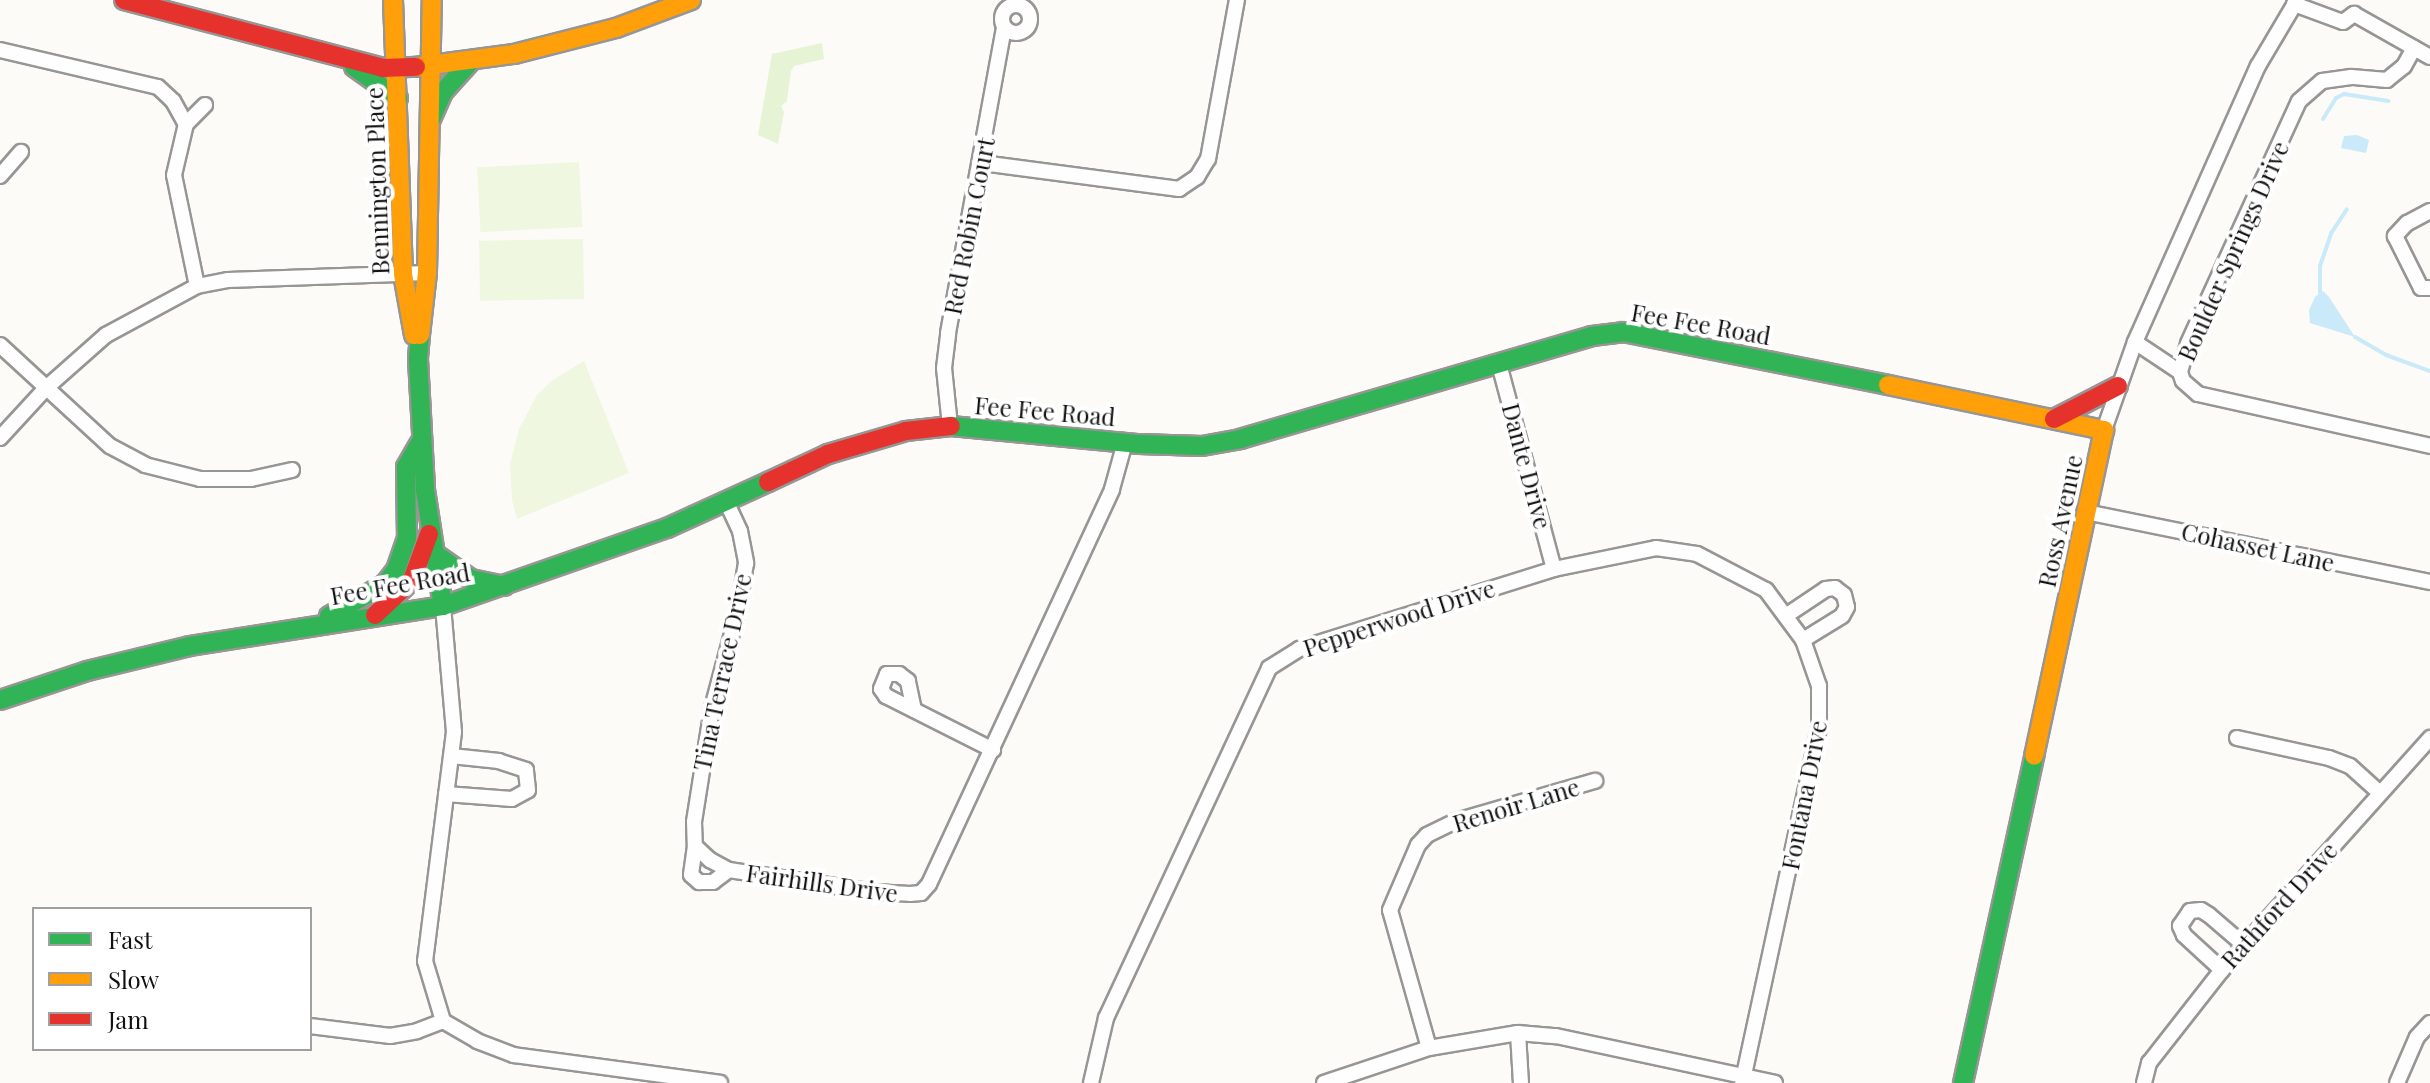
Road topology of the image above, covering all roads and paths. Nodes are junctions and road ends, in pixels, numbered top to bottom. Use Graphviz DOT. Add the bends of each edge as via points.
graph roads {
  1 [pos="124,0"];
  2 [pos="691,0"];
  3 [pos="1237,0"];
  4 [pos="2295,2"];
  5 [pos="432,6"];
  6 [pos="394,7"];
  7 [pos="2354,7"];
  8 [pos="1004,28"];
  9 [pos="2414,48"];
  10 [pos="0,50"];
  11 [pos="2430,57"];
  12 [pos="337,58"];
  13 [pos="471,61"];
  14 [pos="432,66"];
  15 [pos="397,68"];
  16 [pos="398,98"];
  17 [pos="205,105"];
  18 [pos="431,119"];
  19 [pos="186,124"];
  20 [pos="21,152"];
  21 [pos="982,163"];
  22 [pos="0,176"];
  23 [pos="2430,211"];
  24 [pos="427,273"];
  25 [pos="403,274"];
  26 [pos="197,286"];
  27 [pos="2430,288"];
  28 [pos="2135,342"];
  29 [pos="0,345"];
  30 [pos="418,359"];
  31 [pos="1499,364"];
  32 [pos="2180,372"];
  33 [pos="2118,386"];
  34 [pos="46,388"];
  35 [pos="2054,419"];
  36 [pos="950,426"];
  37 [pos="2104,430"];
  38 [pos="0,438"];
  39 [pos="1125,442"];
  40 [pos="420,443"];
  41 [pos="2430,446"];
  42 [pos="292,470"];
  43 [pos="726,501"];
  44 [pos="2086,512"];
  45 [pos="431,529"];
  46 [pos="435,554"];
  47 [pos="1554,569"];
  48 [pos="2430,582"];
  49 [pos="508,586"];
  50 [pos="443,606"];
  51 [pos="375,615"];
  52 [pos="1787,615"];
  53 [pos="314,624"];
  54 [pos="1803,640"];
  55 [pos="0,700"];
  56 [pos="914,710"];
  57 [pos="2237,738"];
  58 [pos="2430,738"];
  59 [pos="993,750"];
  60 [pos="451,756"];
  61 [pos="1595,781"];
  62 [pos="2379,792"];
  63 [pos="446,794"];
  64 [pos="695,846"];
  65 [pos="729,870"];
  66 [pos="2245,946"];
  67 [pos="2222,970"];
  68 [pos="443,1021"];
  69 [pos="2430,1023"];
  70 [pos="312,1026"];
  71 [pos="1518,1033"];
  72 [pos="1429,1048"];
  73 [pos="1743,1080"];
  74 [pos="720,1083"];
  75 [pos="1091,1083"];
  76 [pos="1324,1083"];
  77 [pos="1521,1083"];
  78 [pos="1775,1083"];
  79 [pos="1963,1083"];
  80 [pos="2144,1083"];
  81 [pos="2397,1083"];
  1 -- 12 [label="main road"];
  2 -- 13 [label="main road" via="568,42"];
  3 -- 21 [label="street" via="1208,159 1197,177 1179,189"];
  4 -- 7 [label="street" via="2343,22"];
  4 -- 28 [label="street, Ross Avenue" via="2258,66"];
  5 -- 14 [label="main road, Bennington Place"];
  6 -- 15 [label="main road, Bennington Place"];
  7 -- 9 [label="street"];
  8 -- 21 [label="street, Red Robin Court"];
  9 -- 11 [label="street"];
  9 -- 32 [label="street, Boulder Springs Drive" via="2387,80 2322,81 2299,101"];
  10 -- 19 [label="street" via="158,87"];
  12 -- 15 [label="main road"];
  12 -- 16 [label="main road"];
  13 -- 14 [label="main road"];
  13 -- 18 [label="main road" via="443,92"];
  14 -- 15 [label="main road"];
  14 -- 18 [label="main road, Bennington Place"];
  15 -- 16 [label="main road, Bennington Place"];
  16 -- 25 [label="main road, Bennington Place"];
  17 -- 19 [label="street"];
  18 -- 24 [label="main road, Bennington Place"];
  19 -- 26 [label="street" via="174,175"];
  20 -- 22 [label="street"];
  21 -- 36 [label="street, Red Robin Court" via="948,330 944,368"];
  23 -- 27 [label="street" via="2395,236 2421,288"];
  24 -- 25 [label="street"];
  24 -- 30 [label="main road, Bennington Place"];
  25 -- 26 [label="street" via="228,280"];
  25 -- 30 [label="main road, Bennington Place"];
  26 -- 34 [label="street" via="106,335"];
  28 -- 32 [label="street"];
  28 -- 33 [label="street, Ross Avenue"];
  29 -- 34 [label="street"];
  30 -- 40 [label="main road, Bennington Place"];
  31 -- 35 [label="main road, Fee Fee Road" via="1623,332"];
  31 -- 39 [label="main road, Fee Fee Road" via="1240,439 1202,446"];
  31 -- 47 [label="street, Dante Drive"];
  32 -- 41 [label="street, Boulder Springs Drive" via="2198,394"];
  33 -- 35 [label="main road"];
  33 -- 37 [label="street, Ross Avenue"];
  34 -- 38 [label="street"];
  34 -- 42 [label="street" via="110,446 158,469 183,477 251,479"];
  35 -- 37 [label="main road, Fee Fee Road"];
  36 -- 39 [label="main road, Fee Fee Road"];
  36 -- 43 [label="main road, Fee Fee Road" via="906,431 839,450"];
  37 -- 44 [label="main road, Ross Avenue"];
  39 -- 59 [label="street, Fairhills Drive" via="1112,489"];
  40 -- 45 [label="main road, Bennington Place"];
  40 -- 53 [label="main road" via="406,467 407,538 396,570 385,584"];
  43 -- 49 [label="main road, Fee Fee Road"];
  43 -- 64 [label="street, Tina Terrace Drive" via="740,531 746,563 712,708"];
  44 -- 48 [label="street, Cohasset Lane"];
  44 -- 79 [label="main road, Ross Avenue"];
  45 -- 46 [label="main road, Bennington Place"];
  45 -- 51 [label="main road" via="412,580"];
  46 -- 49 [label="main road" via="471,579"];
  46 -- 50 [label="main road, Bennington Place"];
  47 -- 52 [label="street, Pepperwood Drive" via="1656,548 1678,550 1737,572 1766,590"];
  47 -- 75 [label="street, Pepperwood Drive" via="1299,649 1269,668 1106,1018"];
  49 -- 50 [label="main road, Fee Fee Road"];
  50 -- 51 [label="main road, Fee Fee Road"];
  50 -- 60 [label="street" via="452,695"];
  51 -- 53 [label="main road, Fee Fee Road"];
  52 -- 54 [label="street, Pepperwood Drive"];
  52 -- 54 [label="street" via="1826,589 1844,595 1847,607 1842,616"];
  53 -- 55 [label="main road, Fee Fee Road" via="87,671"];
  54 -- 73 [label="street, Fontana Drive" via="1819,686 1819,728"];
  56 -- 59 [label="street"];
  57 -- 62 [label="street" via="2329,758 2350,766"];
  58 -- 62 [label="street, Rathford Drive"];
  59 -- 65 [label="street, Fairhills Drive" via="921,893 894,895"];
  60 -- 63 [label="street"];
  60 -- 63 [label="street" via="526,770 528,790 512,799"];
  61 -- 72 [label="street, Renoir Lane" via="1456,821 1418,845 1390,910"];
  62 -- 66 [label="street, Rathford Drive"];
  63 -- 68 [label="street" via="425,961"];
  64 -- 65 [label="street, Fairhills Drive"];
  64 -- 65 [label="street, Tina Terrace Drive" via="691,875 699,882 713,882"];
  66 -- 67 [label="street, Rathford Drive"];
  66 -- 67 [label="street" via="2209,915 2190,911 2180,926 2184,935"];
  67 -- 80 [label="street, Rathford Drive" via="2149,1063"];
  68 -- 70 [label="street" via="390,1036"];
  68 -- 74 [label="street" via="514,1055"];
  69 -- 81 [label="street" via="2417,1037"];
  71 -- 72 [label="street"];
  71 -- 73 [label="street" via="1556,1036"];
  71 -- 77 [label="street"];
  72 -- 76 [label="street"];
  73 -- 78 [label="street"];
}
